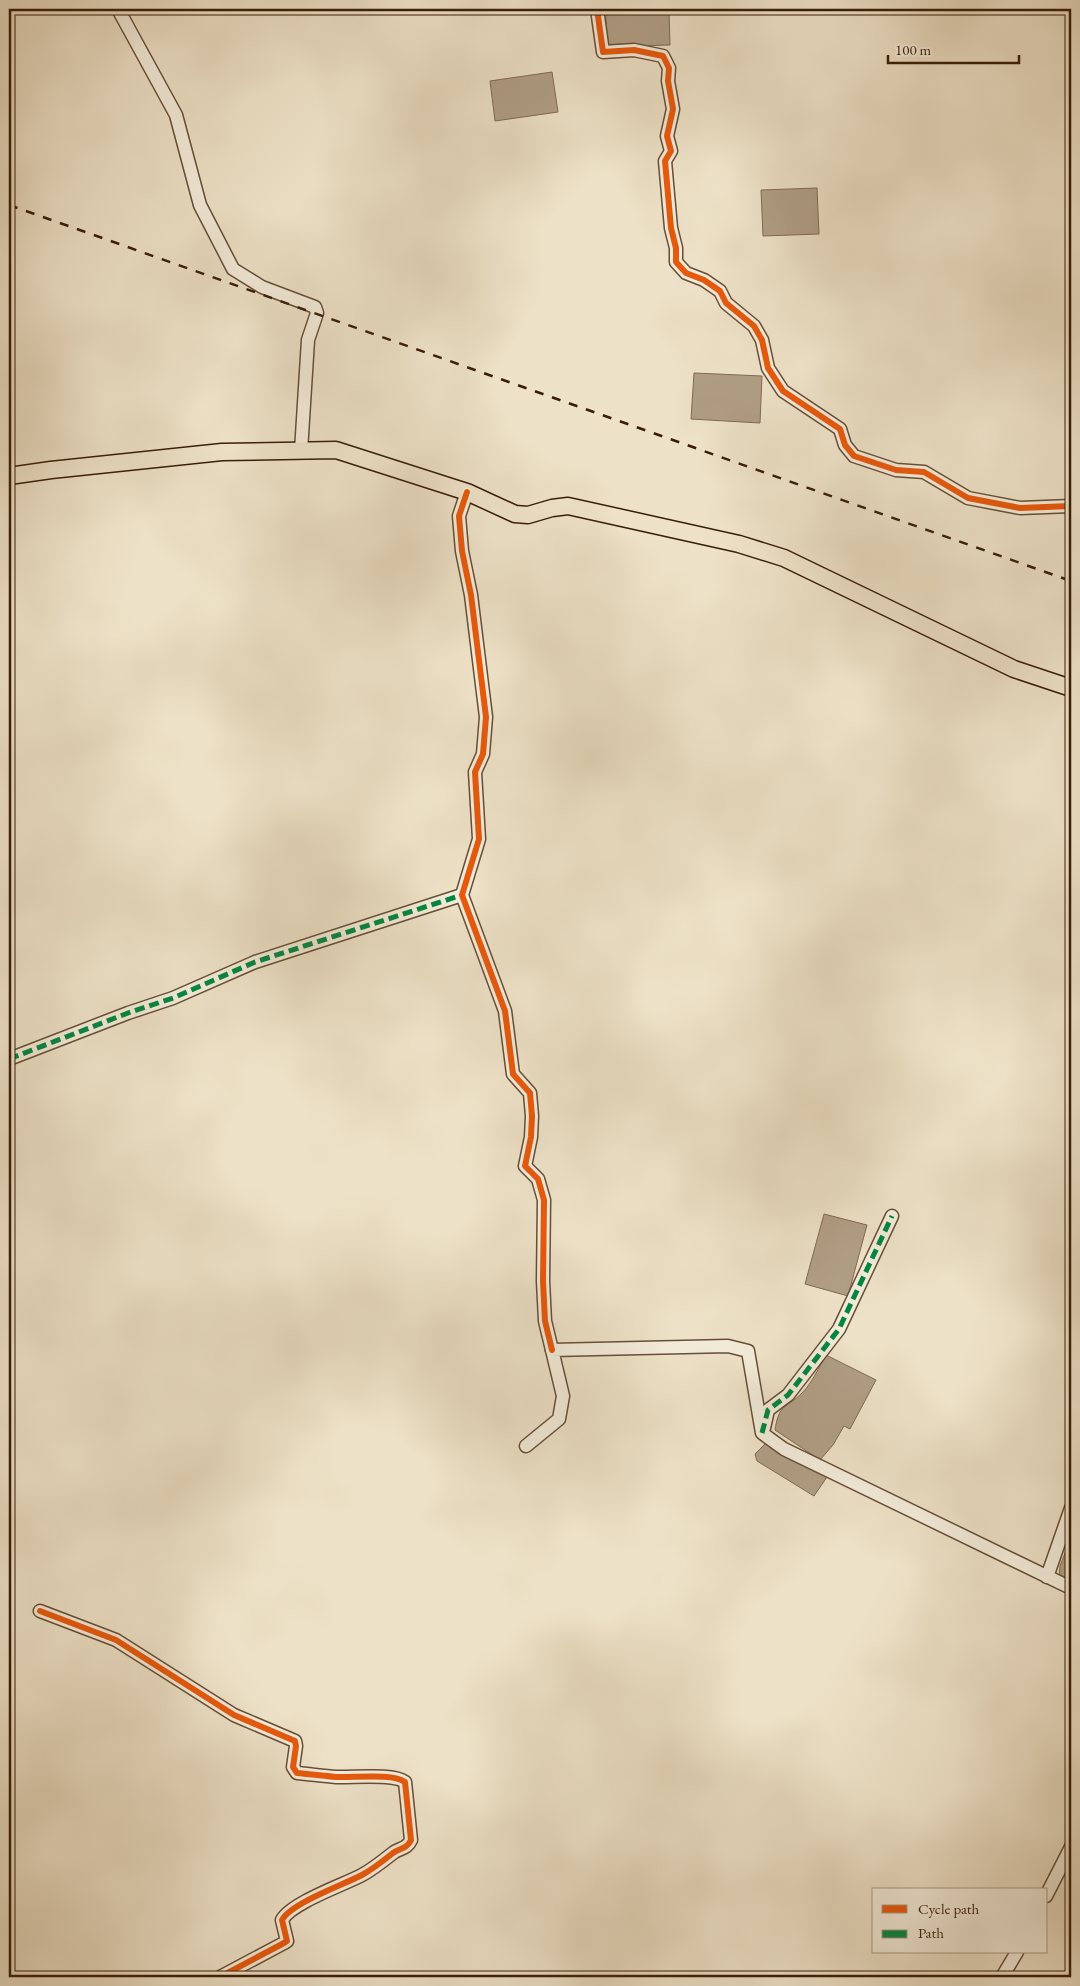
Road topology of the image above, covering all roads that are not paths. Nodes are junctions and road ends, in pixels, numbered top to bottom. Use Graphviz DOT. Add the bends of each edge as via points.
graph roads {
  1 [pos="118,9"];
  2 [pos="597,9"];
  3 [pos="301,451"];
  4 [pos="9,476"];
  5 [pos="467,492"];
  6 [pos="1071,506"];
  7 [pos="1071,688"];
  8 [pos="462,895"];
  9 [pos="9,1060"];
  10 [pos="892,1216"];
  11 [pos="552,1350"];
  12 [pos="762,1433"];
  13 [pos="526,1446"];
  14 [pos="1071,1508"];
  15 [pos="1047,1577"];
  16 [pos="1071,1588"];
  17 [pos="40,1611"];
  18 [pos="1071,1847"];
  19 [pos="1048,1892"];
  20 [pos="1016,1954"];
  21 [pos="220,1977"];
  22 [pos="1002,1977"];
  1 -- 3 [label="street" via="176,114 200,205 233,269 262,287 314,307 317,313 308,340"];
  2 -- 6 [label="street" via="603,52 634,50 663,56 669,68 673,109 667,136 672,151 666,161 676,262 686,273 720,291 726,303 754,326 762,340 768,368 783,390 840,429 845,445 854,456 896,470 924,472 968,498 1020,508"];
  3 -- 4 [label="main road" via="222,452"];
  3 -- 5 [label="main road" via="336,450"];
  5 -- 7 [label="main road" via="515,514 528,515 568,506 739,544 784,558 1014,669"];
  5 -- 8 [label="street" via="459,516 486,717 484,754 475,772 479,839"];
  8 -- 9 [label="street" via="255,962 173,998"];
  8 -- 11 [label="street" via="505,1011 513,1074 530,1093 531,1137 525,1166 538,1179 544,1200 545,1321"];
  10 -- 12 [label="street" via="839,1329 788,1395 768,1410"];
  11 -- 12 [label="street" via="728,1346 748,1351"];
  11 -- 13 [label="street" via="563,1396 560,1419"];
  12 -- 15 [label="street" via="784,1449"];
  14 -- 15 [label="street"];
  15 -- 16 [label="street"];
  17 -- 21 [label="street" via="116,1640 234,1715 295,1741 293,1767 296,1772 335,1777 390,1778 405,1782 410,1843 363,1874 293,1908 282,1920 287,1935 284,1943"];
  18 -- 19 [label="street"];
  20 -- 22 [label="street"];
}
